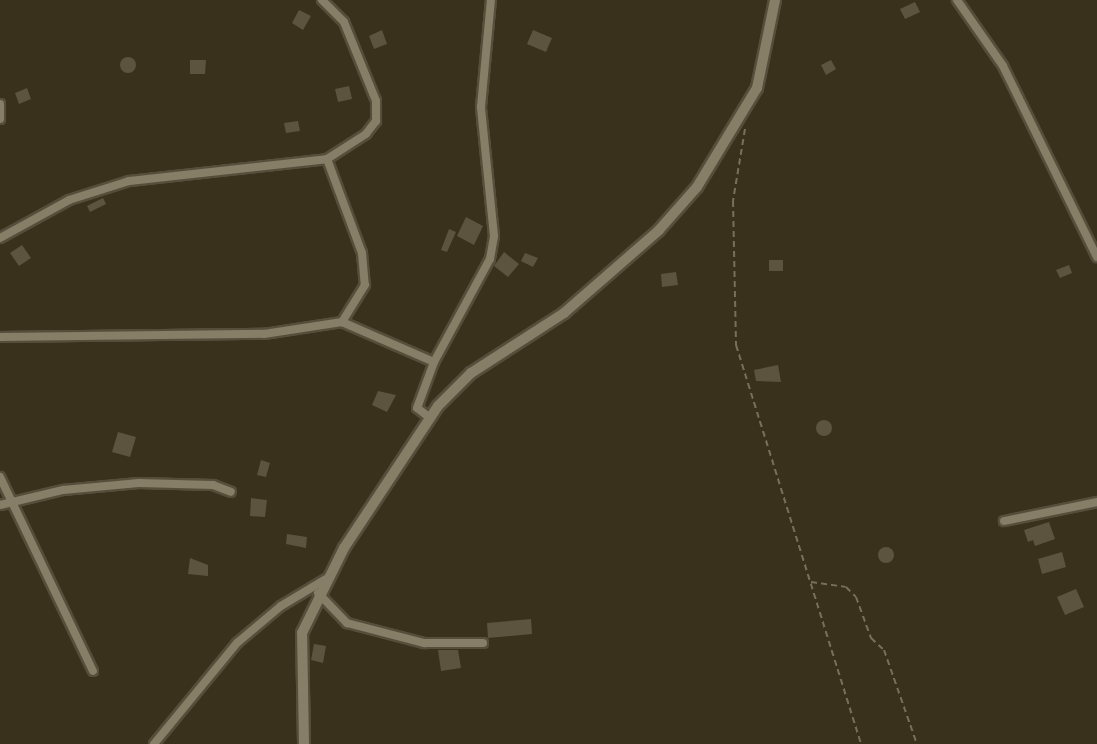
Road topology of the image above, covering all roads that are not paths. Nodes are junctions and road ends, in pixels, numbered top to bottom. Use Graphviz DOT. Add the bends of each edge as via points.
graph roads {
  1 [pos="322,0"];
  2 [pos="491,0"];
  3 [pos="775,0"];
  4 [pos="957,0"];
  5 [pos="0,104"];
  6 [pos="0,119"];
  7 [pos="327,159"];
  8 [pos="0,238"];
  9 [pos="1097,257"];
  10 [pos="342,322"];
  11 [pos="0,337"];
  12 [pos="434,362"];
  13 [pos="430,418"];
  14 [pos="0,477"];
  15 [pos="231,492"];
  16 [pos="12,502"];
  17 [pos="1097,502"];
  18 [pos="0,505"];
  19 [pos="1004,521"];
  20 [pos="326,579"];
  21 [pos="318,593"];
  22 [pos="483,643"];
  23 [pos="93,671"];
  24 [pos="154,744"];
  25 [pos="304,744"];
  1 -- 7 [label="street" via="344,22 376,101 376,121 366,134"];
  2 -- 12 [label="street" via="481,107 494,236 490,259"];
  3 -- 13 [label="street" via="757,88 697,187 659,230 564,313 471,373"];
  4 -- 9 [label="street" via="1016,89"];
  5 -- 6 [label="street"];
  7 -- 8 [label="street" via="129,181 69,200"];
  7 -- 10 [label="street" via="362,253 364,274 365,285"];
  10 -- 11 [label="street" via="264,334"];
  10 -- 12 [label="street"];
  12 -- 13 [label="street" via="417,408"];
  13 -- 20 [label="street"];
  14 -- 16 [label="street"];
  15 -- 16 [label="street" via="213,485 139,483 63,490"];
  16 -- 18 [label="street"];
  16 -- 23 [label="street"];
  17 -- 19 [label="street"];
  20 -- 21 [label="street"];
  20 -- 24 [label="street" via="281,606 237,643"];
  21 -- 22 [label="street" via="347,623 424,643"];
  21 -- 25 [label="street" via="302,633"];
}
